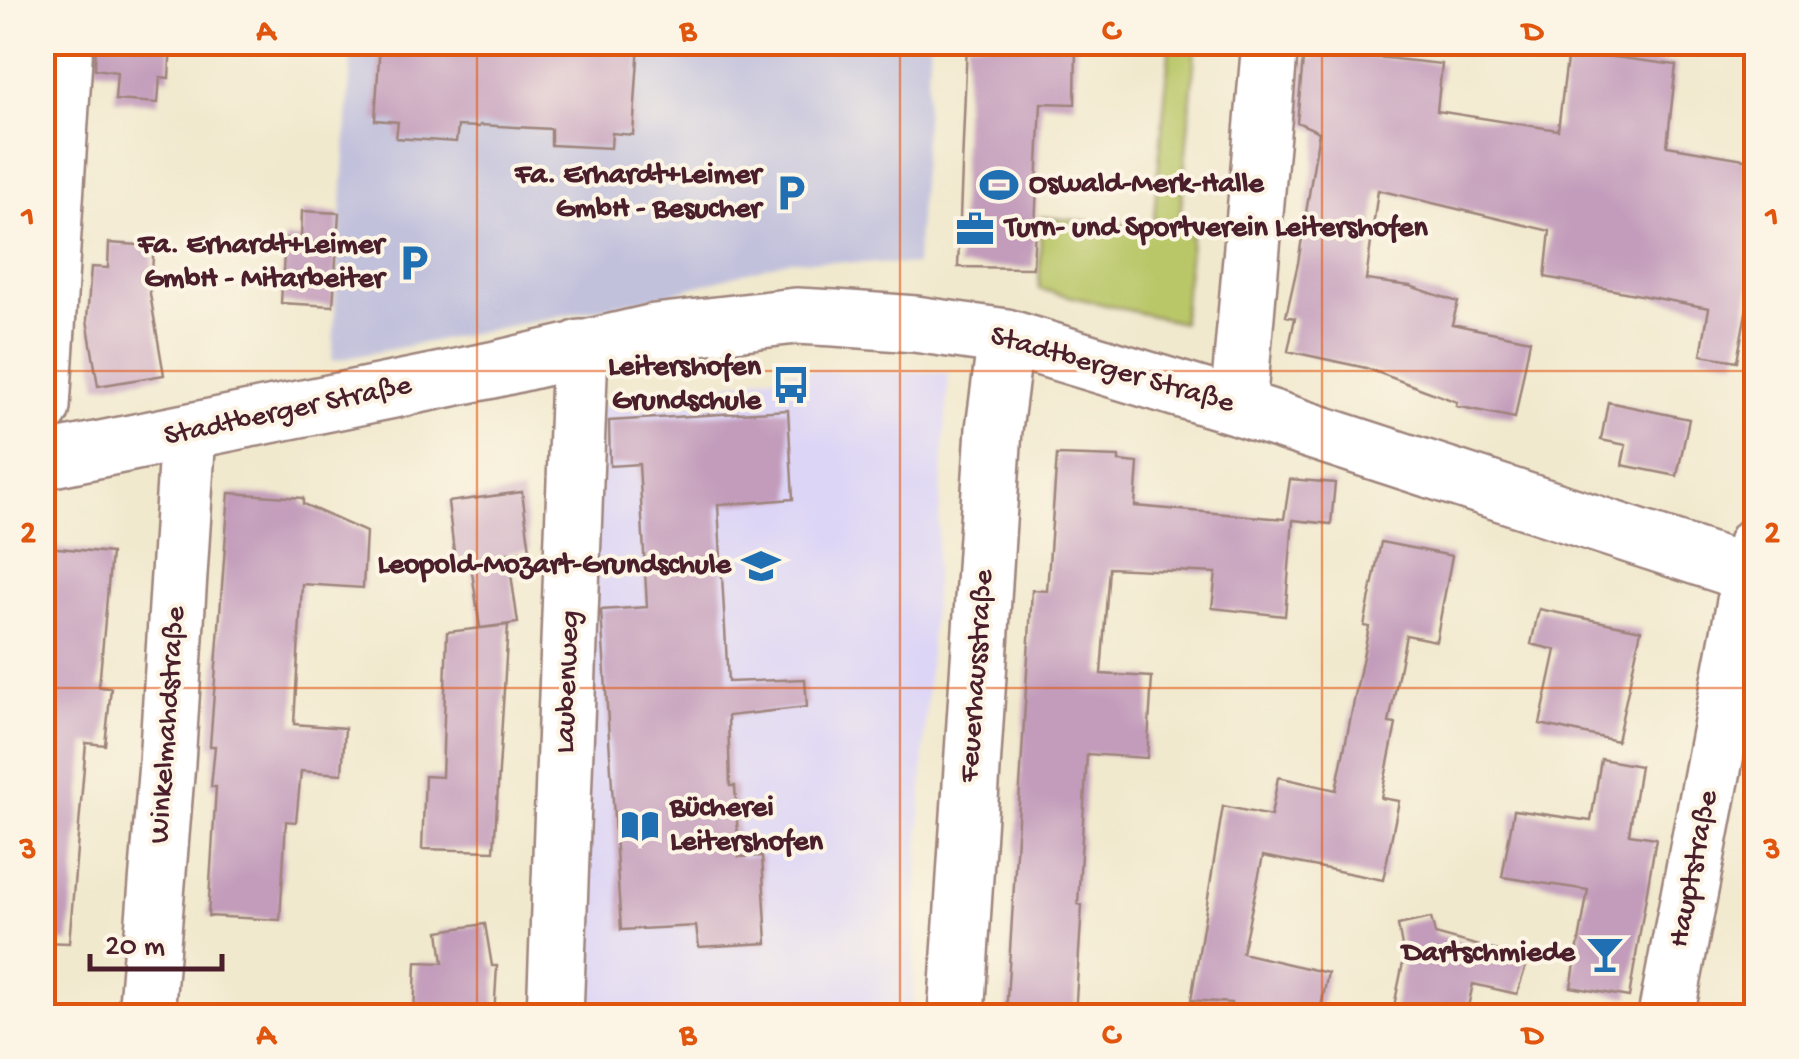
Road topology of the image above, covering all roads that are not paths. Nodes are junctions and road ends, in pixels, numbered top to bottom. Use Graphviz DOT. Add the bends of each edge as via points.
graph roads {
  1 [pos="65,42"];
  2 [pos="1270,42"];
  3 [pos="1006,337"];
  4 [pos="580,348"];
  5 [pos="42,407"];
  6 [pos="1238,407"];
  7 [pos="188,433"];
  8 [pos="42,462"];
  9 [pos="1755,564"];
  10 [pos="146,1016"];
  11 [pos="556,1016"];
  12 [pos="956,1016"];
  13 [pos="1666,1016"];
  1 -- 5 [label="street"];
  2 -- 6 [label="street"];
  3 -- 4 [label="street, Stadtberger Straße" via="796,316"];
  3 -- 6 [label="street, Stadtberger Straße"];
  3 -- 12 [label="street, Feuerhausstraße" via="994,429"];
  4 -- 7 [label="street, Stadtberger Straße"];
  4 -- 11 [label="street, Laubenweg"];
  6 -- 9 [label="street, Stadtberger Straße"];
  7 -- 8 [label="street, Stadtberger Straße"];
  7 -- 10 [label="street, Winkelmahdstraße"];
  9 -- 13 [label="street, Hauptstraße"];
}
